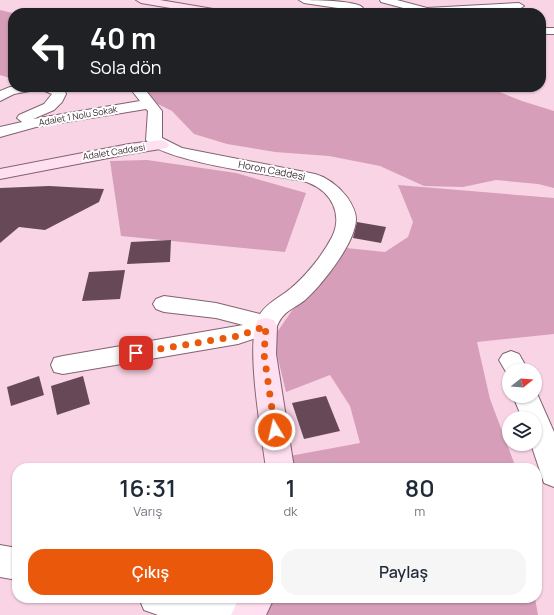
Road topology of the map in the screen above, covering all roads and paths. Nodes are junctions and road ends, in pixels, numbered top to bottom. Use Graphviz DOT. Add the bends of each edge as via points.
graph roads {
  1 [pos="141,0"];
  2 [pos="304,0"];
  3 [pos="385,0"];
  4 [pos="374,2"];
  5 [pos="519,6"];
  6 [pos="189,8"];
  7 [pos="358,8"];
  8 [pos="415,8"];
  9 [pos="489,8"];
  10 [pos="58,92"];
  11 [pos="140,92"];
  12 [pos="150,104"];
  13 [pos="3,131"];
  14 [pos="161,146"];
  15 [pos="0,174"];
  16 [pos="164,304"];
  17 [pos="266,326"];
  18 [pos="63,365"];
  19 [pos="529,403"];
  20 [pos="279,463"];
  21 [pos="554,474"];
  22 [pos="0,561"];
  23 [pos="12,563"];
  24 [pos="177,603"];
  25 [pos="251,608"];
  1 -- 6 [label="street"];
  2 -- 7 [label="street"];
  3 -- 8 [label="street"];
  4 -- 7 [label="street"];
  5 -- 9 [label="street"];
  10 -- 13 [label="street, Adalet 1 Nolu Sokak" via="58,99 41,112 26,117"];
  11 -- 12 [label="street, Adalet Caddesi"];
  12 -- 13 [label="street, Adalet 1 Nolu Sokak"];
  12 -- 14 [label="street, Adalet Caddesi" via="155,111 154,140"];
  14 -- 15 [label="street, Adalet Caddesi" via="129,149"];
  14 -- 17 [label="street, Horon Caddesi" via="178,152 315,179 330,188 343,205 347,218 342,239 298,293 273,312"];
  16 -- 17 [label="street" via="227,312 245,316"];
  17 -- 18 [label="street" via="238,336"];
  17 -- 20 [label="street, Horon Caddesi" via="264,354"];
  19 -- 21 [label="street"];
  22 -- 23 [label="street"];
  24 -- 25 [label="street" via="214,612"];
}
